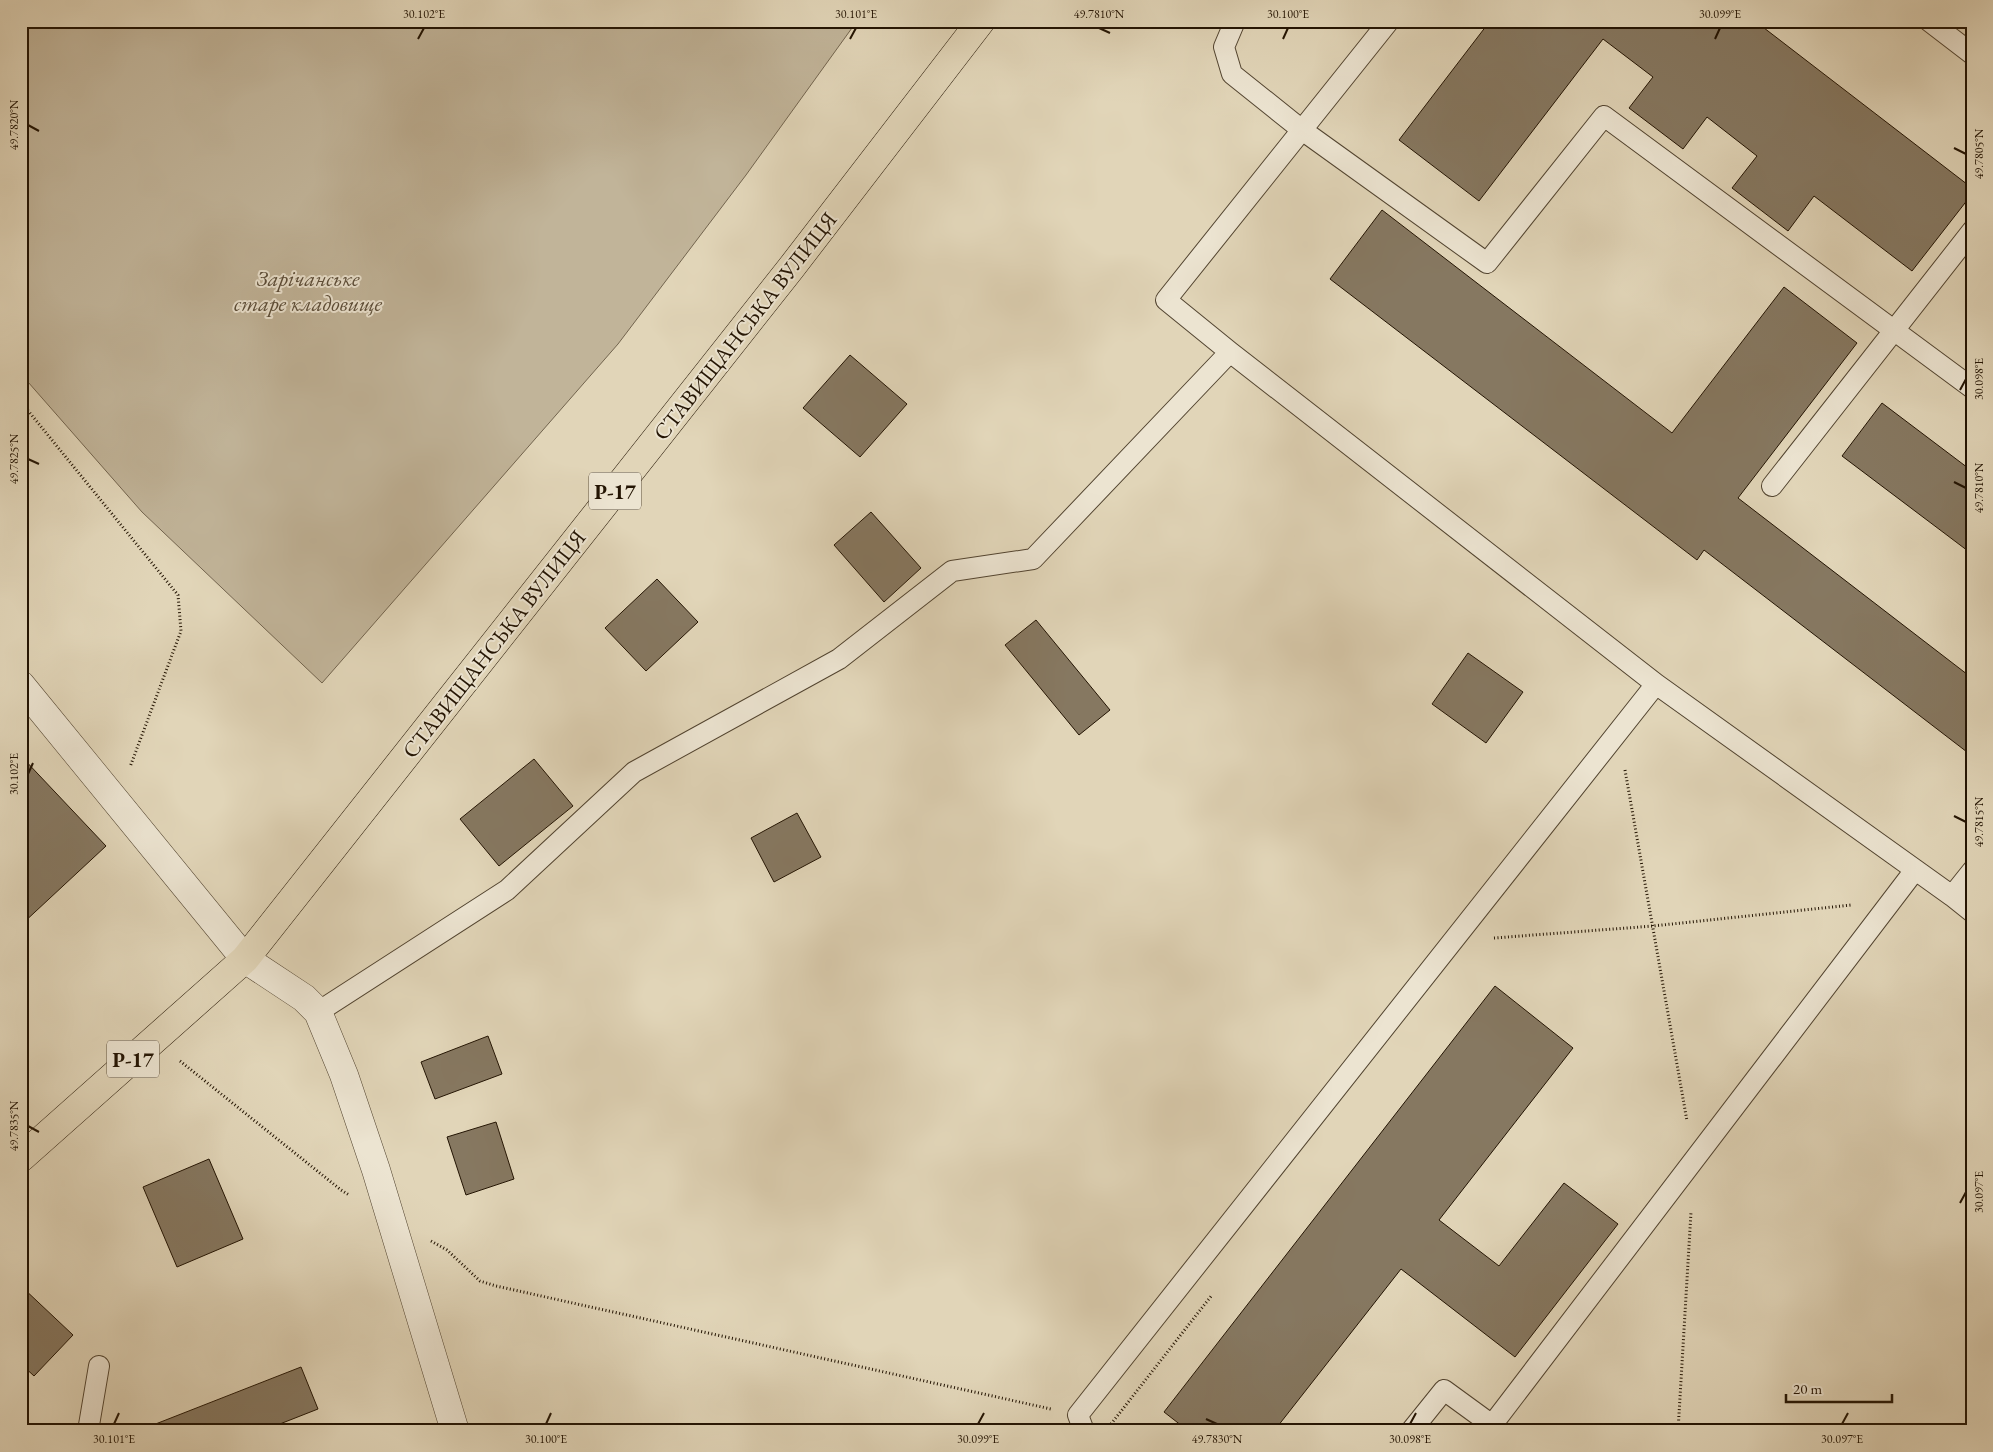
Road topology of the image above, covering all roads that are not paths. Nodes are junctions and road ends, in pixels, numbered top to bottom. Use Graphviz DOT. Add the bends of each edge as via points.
graph roads {
  1 [pos="981,21"];
  2 [pos="1235,21"];
  3 [pos="1389,21"];
  4 [pos="1928,21"];
  5 [pos="1972,54"];
  6 [pos="1302,130"];
  7 [pos="1972,231"];
  8 [pos="1892,330"];
  9 [pos="1230,352"];
  10 [pos="1972,388"];
  11 [pos="1772,486"];
  12 [pos="1656,684"];
  13 [pos="21,685"];
  14 [pos="1915,870"];
  15 [pos="1972,871"];
  16 [pos="1952,896"];
  17 [pos="1972,912"];
  18 [pos="245,959"];
  19 [pos="318,1012"];
  20 [pos="21,1158"];
  21 [pos="99,1366"];
  22 [pos="1081,1423"];
  23 [pos="88,1431"];
  24 [pos="455,1431"];
  25 [pos="1411,1431"];
  1 -- 18 [label="main road, СТАВИЩАНСЬКА ВУЛИЦЯ / Р-17" via="791,268"];
  2 -- 6 [label="lane" via="1224,47 1232,74"];
  3 -- 6 [label="lane"];
  4 -- 5 [label="lane"];
  6 -- 8 [label="lane" via="1487,263 1604,116"];
  6 -- 9 [label="lane" via="1166,300"];
  7 -- 8 [label="lane"];
  8 -- 10 [label="lane"];
  8 -- 11 [label="lane"];
  9 -- 12 [label="lane"];
  9 -- 19 [label="lane" via="1033,560 952,571 839,659 634,772 507,890"];
  12 -- 14 [label="lane"];
  12 -- 22 [label="lane"];
  13 -- 18 [label="street"];
  14 -- 16 [label="lane"];
  14 -- 25 [label="lane" via="1492,1425 1444,1390"];
  15 -- 16 [label="lane"];
  16 -- 17 [label="lane"];
  18 -- 19 [label="street" via="304,998"];
  18 -- 20 [label="main road, СТАВИЩАНСЬКА ВУЛИЦЯ / Р-17"];
  19 -- 24 [label="street" via="344,1075"];
  21 -- 23 [label="lane"];
}
